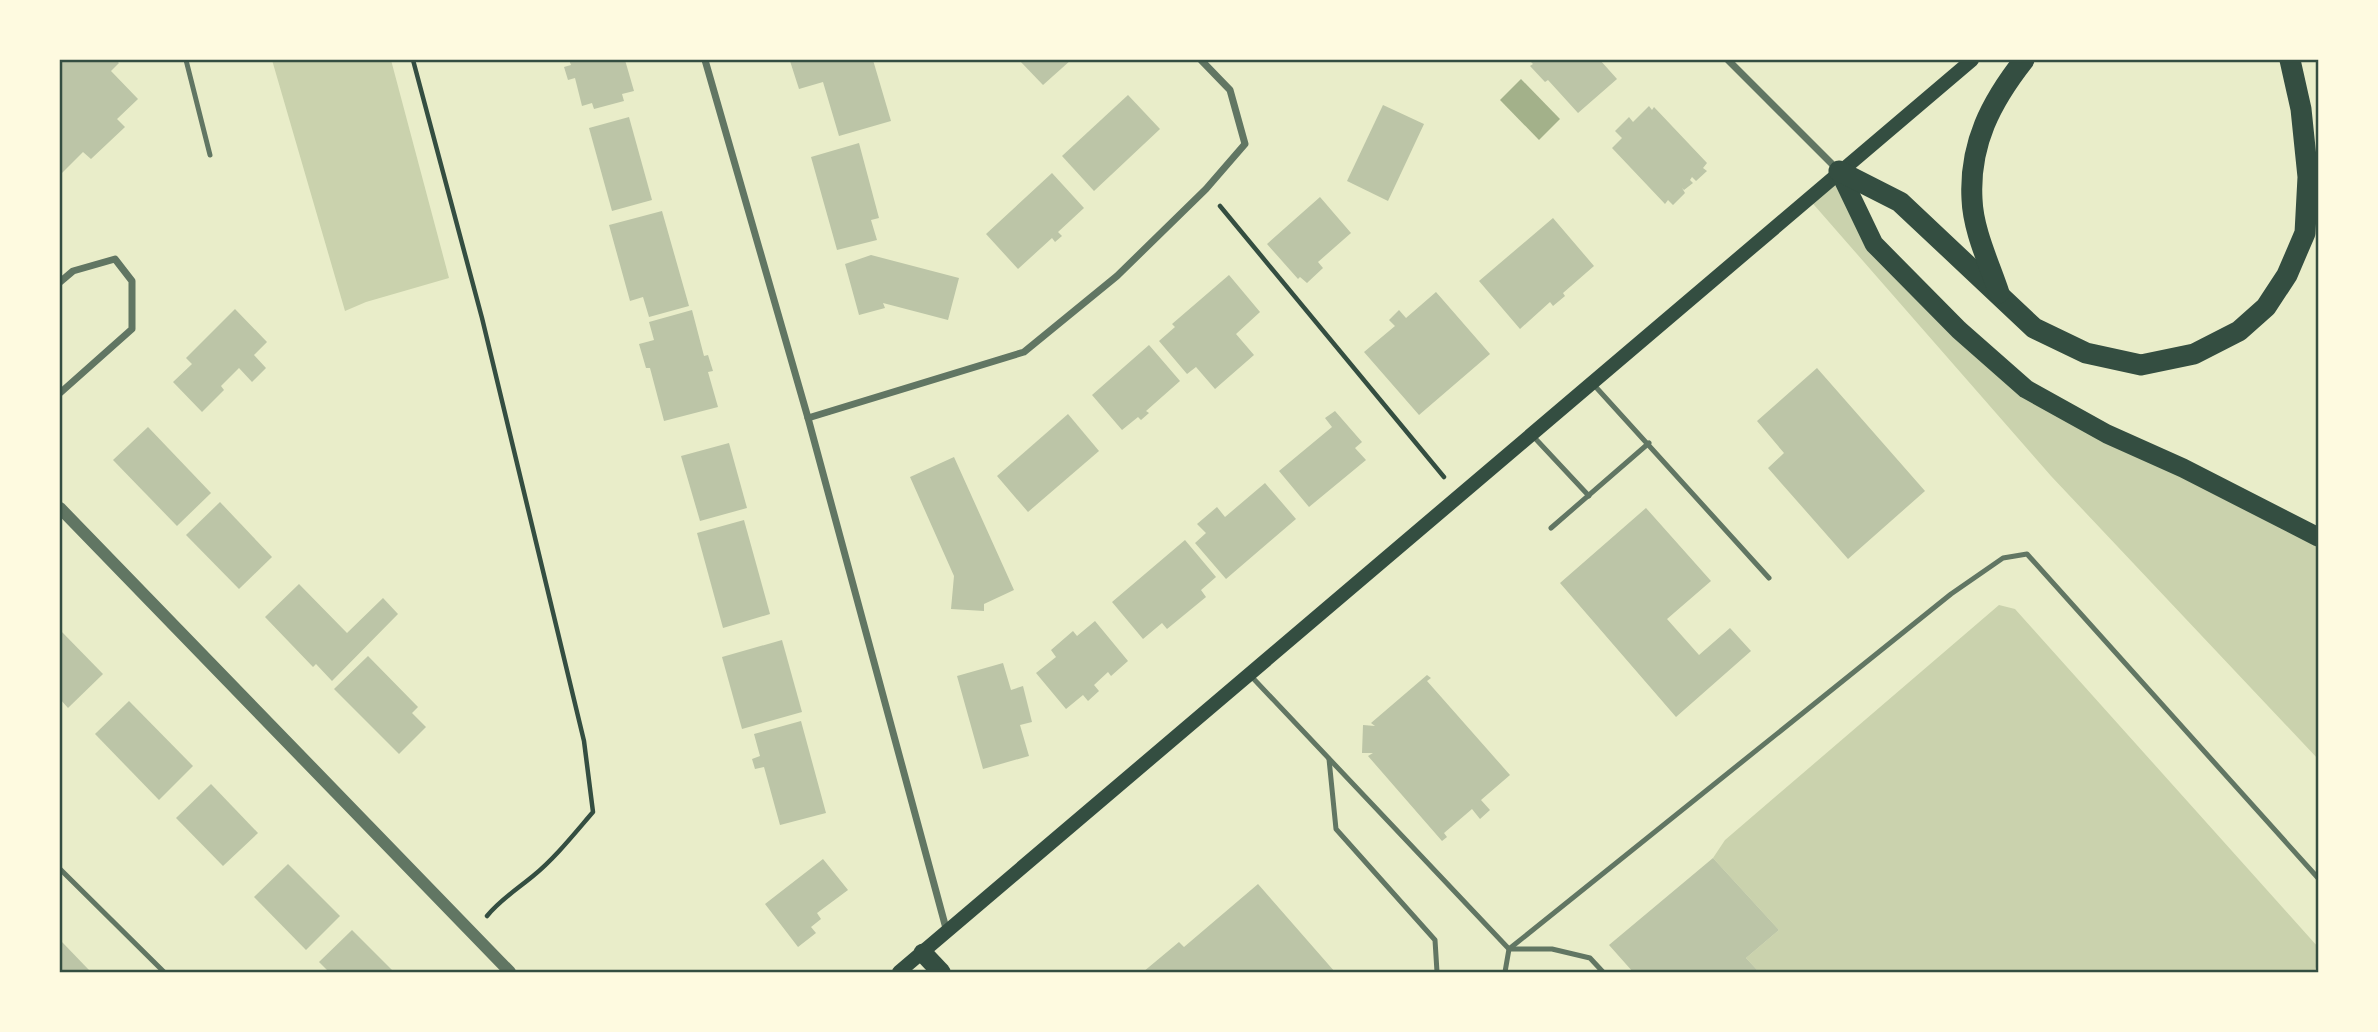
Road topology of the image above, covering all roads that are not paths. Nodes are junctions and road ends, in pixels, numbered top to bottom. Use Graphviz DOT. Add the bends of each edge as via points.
graph roads {
  1 [pos="186,60"];
  2 [pos="705,60"];
  3 [pos="1201,60"];
  4 [pos="1728,60"];
  5 [pos="1972,60"];
  6 [pos="2024,60"];
  7 [pos="2290,60"];
  8 [pos="210,155"];
  9 [pos="1839,171"];
  10 [pos="60,282"];
  11 [pos="2000,295"];
  12 [pos="1591,383"];
  13 [pos="60,393"];
  14 [pos="808,418"];
  15 [pos="1531,434"];
  16 [pos="1649,443"];
  17 [pos="1589,496"];
  18 [pos="60,508"];
  19 [pos="1551,528"];
  20 [pos="2319,537"];
  21 [pos="1769,578"];
  22 [pos="1250,675"];
  23 [pos="1329,759"];
  24 [pos="60,869"];
  25 [pos="2319,878"];
  26 [pos="947,933"];
  27 [pos="1509,949"];
  28 [pos="923,953"];
  29 [pos="164,972"];
  30 [pos="510,972"];
  31 [pos="899,972"];
  32 [pos="941,972"];
  33 [pos="1437,972"];
  34 [pos="1505,972"];
  35 [pos="1603,972"];
  1 -- 8 [label="lane"];
  2 -- 14 [label="street"];
  3 -- 14 [label="street" via="1230,90 1245,144 1117,276 1024,352"];
  4 -- 9 [label="street"];
  5 -- 9 [label="main road"];
  6 -- 11 [label="highway" via="1987,114 1973,159 1972,200 1979,236"];
  7 -- 11 [label="highway" via="2308,177 2305,233 2287,275 2266,307 2239,331 2194,354 2141,365 2086,353 2034,328"];
  9 -- 11 [label="highway" via="1900,202"];
  9 -- 12 [label="main road"];
  9 -- 20 [label="highway" via="1874,244 1959,330 2026,389 2107,434"];
  10 -- 13 [label="street" via="73,271 115,259 132,281 132,329"];
  12 -- 15 [label="main road"];
  12 -- 16 [label="lane"];
  14 -- 26 [label="street"];
  15 -- 17 [label="lane"];
  15 -- 22 [label="main road"];
  16 -- 17 [label="lane"];
  16 -- 21 [label="lane"];
  17 -- 19 [label="lane"];
  18 -- 30 [label="street"];
  22 -- 23 [label="lane"];
  22 -- 26 [label="main road"];
  23 -- 27 [label="lane"];
  23 -- 33 [label="lane" via="1336,829 1435,940"];
  24 -- 29 [label="lane"];
  25 -- 27 [label="lane" via="2027,554 2003,558 1951,594"];
  26 -- 28 [label="main road"];
  27 -- 34 [label="lane"];
  27 -- 35 [label="lane" via="1552,949 1590,958"];
  28 -- 31 [label="main road"];
  28 -- 32 [label="highway"];
}
